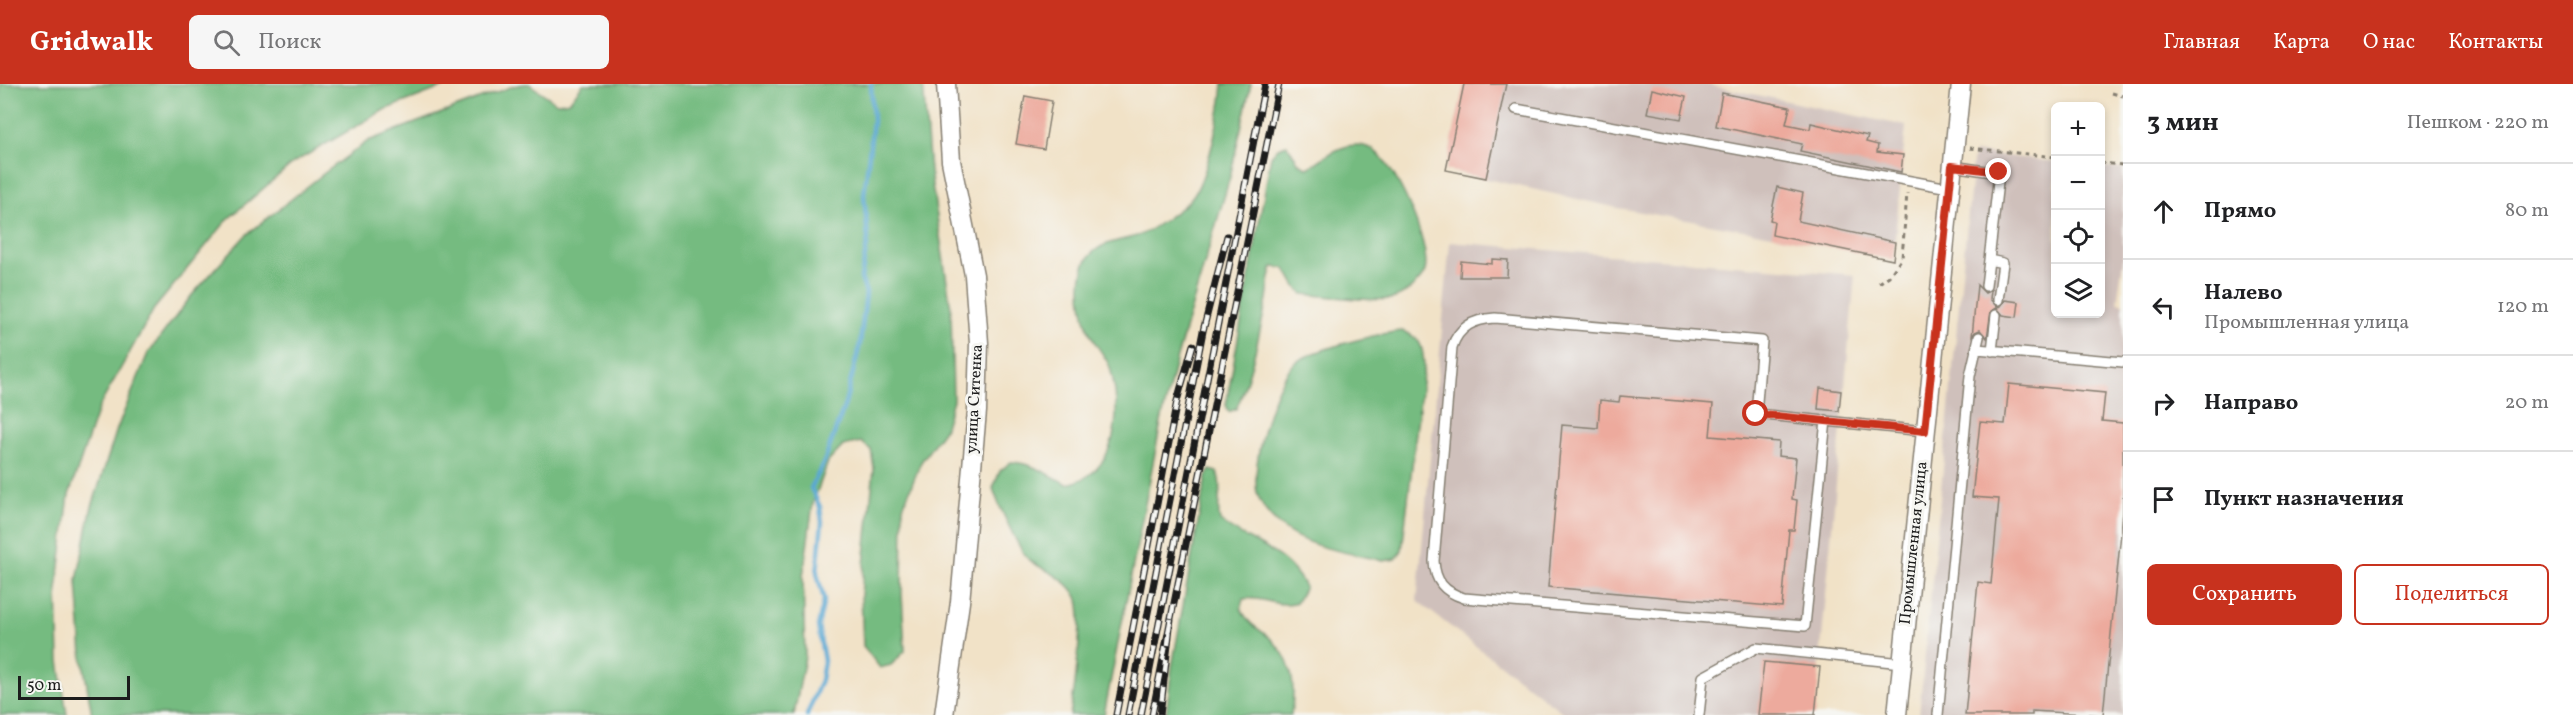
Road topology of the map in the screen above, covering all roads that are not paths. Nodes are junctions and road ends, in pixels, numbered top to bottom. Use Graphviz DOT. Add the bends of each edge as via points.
graph roads {
  1 [pos="946,84"];
  2 [pos="1961,84"];
  3 [pos="1516,109"];
  4 [pos="1952,166"];
  5 [pos="1949,188"];
  6 [pos="1989,260"];
  7 [pos="1986,286"];
  8 [pos="1998,300"];
  9 [pos="1996,315"];
  10 [pos="1979,337"];
  11 [pos="1977,349"];
  12 [pos="1992,351"];
  13 [pos="2123,362"];
  14 [pos="1826,420"];
  15 [pos="1925,431"];
  16 [pos="1902,663"];
  17 [pos="944,715"];
  18 [pos="1699,715"];
  19 [pos="1897,715"];
  20 [pos="1938,715"];
  1 -- 17 [label="street, улица Ситенка" via="951,161 974,274 979,355 960,602"];
  2 -- 4 [label="street, Промышленная улица"];
  3 -- 5 [label="lane"];
  4 -- 5 [label="street, Промышленная улица"];
  4 -- 6 [label="lane" via="1999,172"];
  5 -- 15 [label="street, Промышленная улица"];
  6 -- 7 [label="lane"];
  6 -- 8 [label="lane" via="2003,263"];
  9 -- 12 [label="lane"];
  10 -- 11 [label="lane"];
  11 -- 12 [label="lane"];
  11 -- 20 [label="lane" via="1970,376"];
  12 -- 13 [label="lane"];
  14 -- 14 [label="lane" via="1756,414 1762,341 1495,318 1473,322 1455,337 1452,347 1434,561 1438,581 1453,595 1464,598 1805,626"];
  14 -- 15 [label="lane"];
  15 -- 16 [label="street, Промышленная улица"];
  16 -- 18 [label="lane" via="1756,648 1703,677"];
  16 -- 19 [label="street, Промышленная улица"];
}
